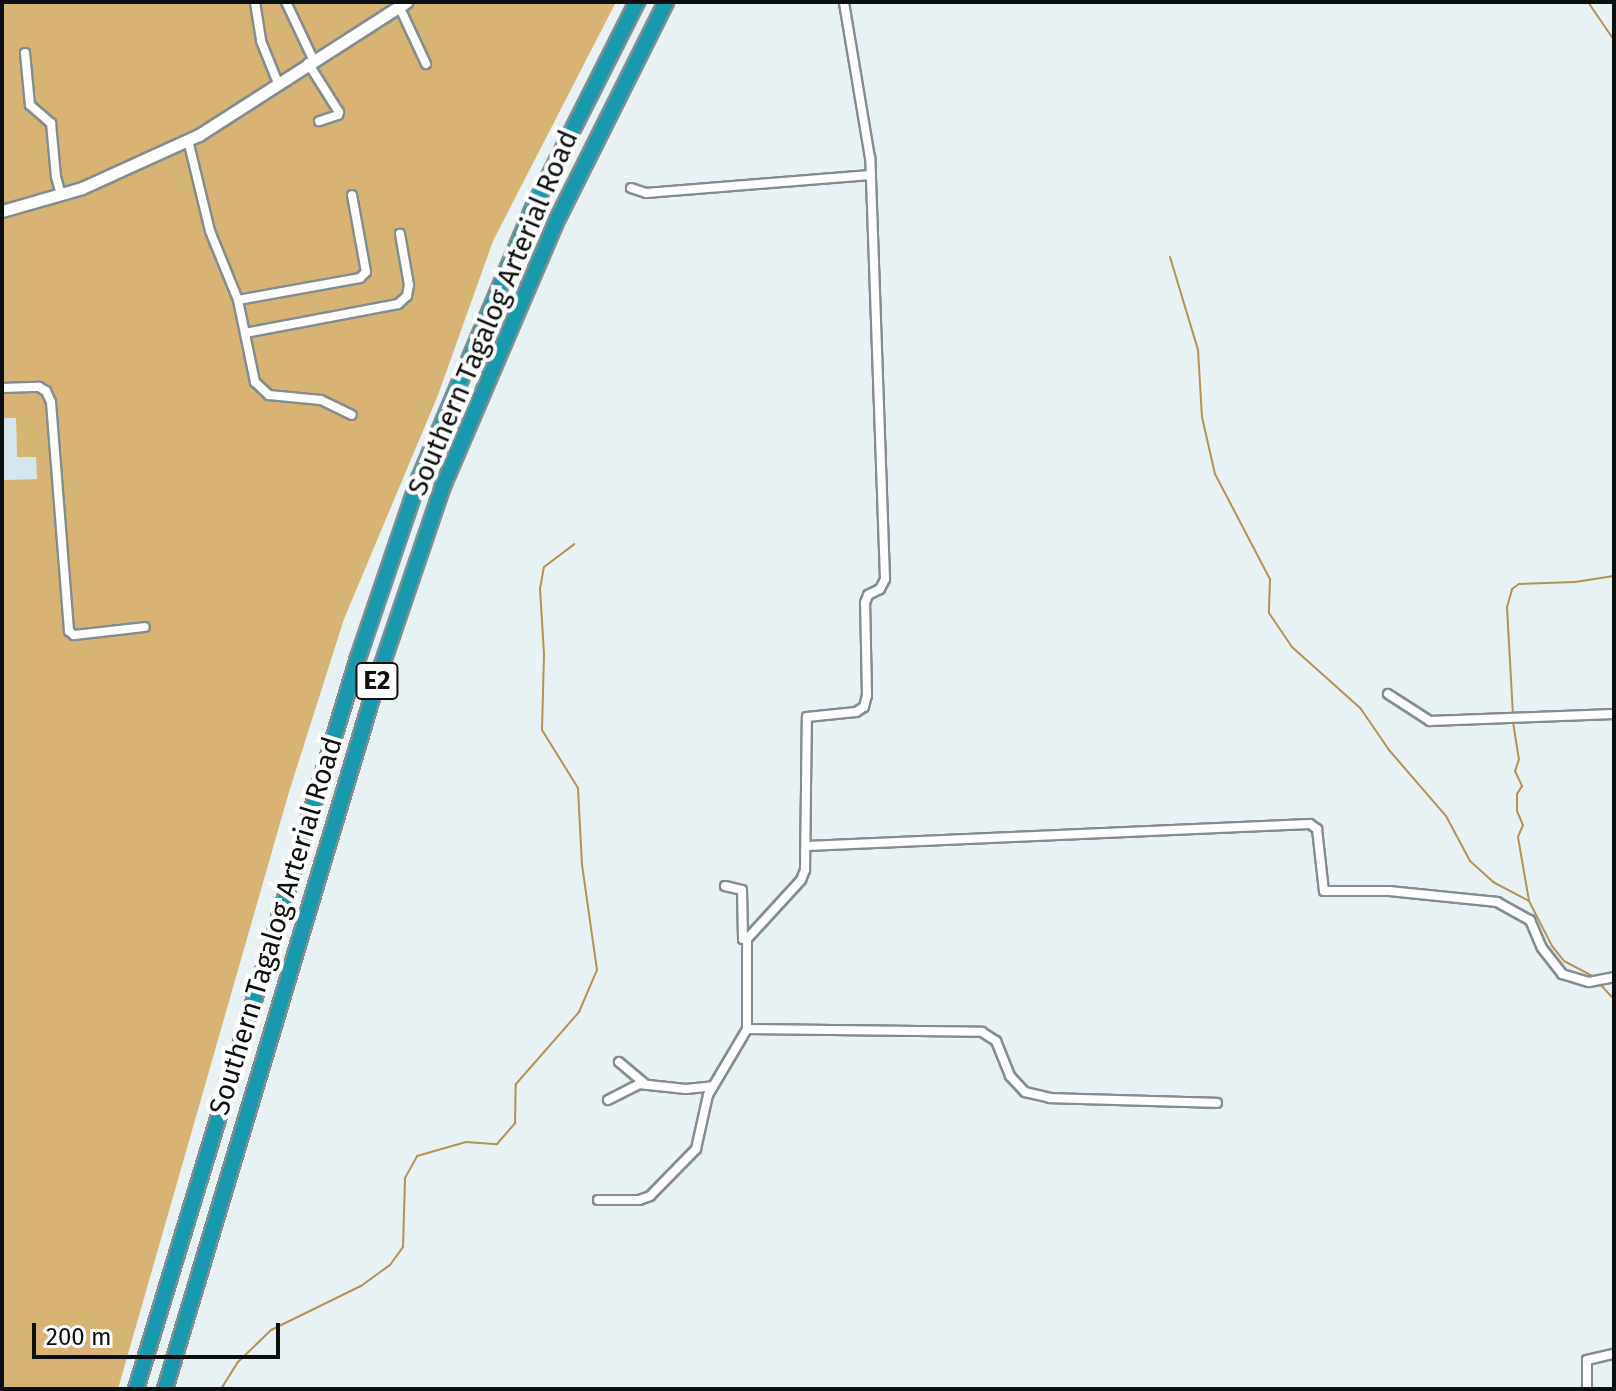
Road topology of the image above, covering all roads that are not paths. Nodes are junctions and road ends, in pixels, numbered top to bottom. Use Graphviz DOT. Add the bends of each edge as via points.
graph roads {
  1 [pos="255,2"];
  2 [pos="286,2"];
  3 [pos="637,2"];
  4 [pos="666,2"];
  5 [pos="844,2"];
  6 [pos="403,4"];
  7 [pos="25,53"];
  8 [pos="310,61"];
  9 [pos="426,64"];
  10 [pos="278,83"];
  11 [pos="319,121"];
  12 [pos="188,140"];
  13 [pos="870,175"];
  14 [pos="631,188"];
  15 [pos="61,194"];
  16 [pos="352,195"];
  17 [pos="2,211"];
  18 [pos="400,234"];
  19 [pos="238,300"];
  20 [pos="245,333"];
  21 [pos="2,388"];
  22 [pos="352,415"];
  23 [pos="145,627"];
  24 [pos="1388,694"];
  25 [pos="1614,714"];
  26 [pos="807,846"];
  27 [pos="725,886"];
  28 [pos="747,939"];
  29 [pos="1614,977"];
  30 [pos="747,1029"];
  31 [pos="619,1062"];
  32 [pos="646,1085"];
  33 [pos="713,1086"];
  34 [pos="608,1100"];
  35 [pos="1217,1103"];
  36 [pos="598,1200"];
  37 [pos="1614,1354"];
  38 [pos="136,1389"];
  39 [pos="165,1389"];
  40 [pos="1587,1389"];
  1 -- 10 [label="street" via="261,41"];
  2 -- 8 [label="street"];
  3 -- 38 [label="highway, Southern Tagalog Arterial Road / E2" via="534,206 419,479 358,658"];
  4 -- 39 [label="highway, Southern Tagalog Arterial Road / E2" via="559,216 443,486 382,665"];
  5 -- 13 [label="street"];
  6 -- 8 [label="main road"];
  6 -- 9 [label="street"];
  7 -- 15 [label="street" via="30,105 51,123"];
  8 -- 10 [label="main road"];
  8 -- 11 [label="street" via="339,112"];
  10 -- 12 [label="main road"];
  12 -- 15 [label="main road"];
  12 -- 19 [label="street" via="210,231"];
  13 -- 14 [label="street" via="646,193"];
  13 -- 26 [label="street" via="885,579 865,603 864,707 807,717"];
  15 -- 17 [label="main road"];
  16 -- 19 [label="street" via="366,272 360,278"];
  18 -- 20 [label="street" via="409,285 398,304"];
  19 -- 20 [label="street"];
  20 -- 22 [label="street" via="261,390 329,402"];
  21 -- 23 [label="street" via="39,387 51,402 69,631 74,635"];
  24 -- 25 [label="street" via="1430,721"];
  26 -- 28 [label="street" via="801,880"];
  26 -- 29 [label="street" via="1310,824 1317,829 1324,891 1389,891 1497,902 1530,920 1562,974 1589,982"];
  27 -- 28 [label="street" via="741,888"];
  28 -- 30 [label="street"];
  30 -- 33 [label="street"];
  30 -- 35 [label="street" via="982,1032 996,1041 1010,1076 1025,1092 1050,1098"];
  31 -- 32 [label="street"];
  32 -- 33 [label="street"];
  32 -- 34 [label="street" via="632,1086"];
  33 -- 36 [label="street" via="700,1140 685,1163 650,1196"];
  37 -- 40 [label="street" via="1587,1360"];
}
